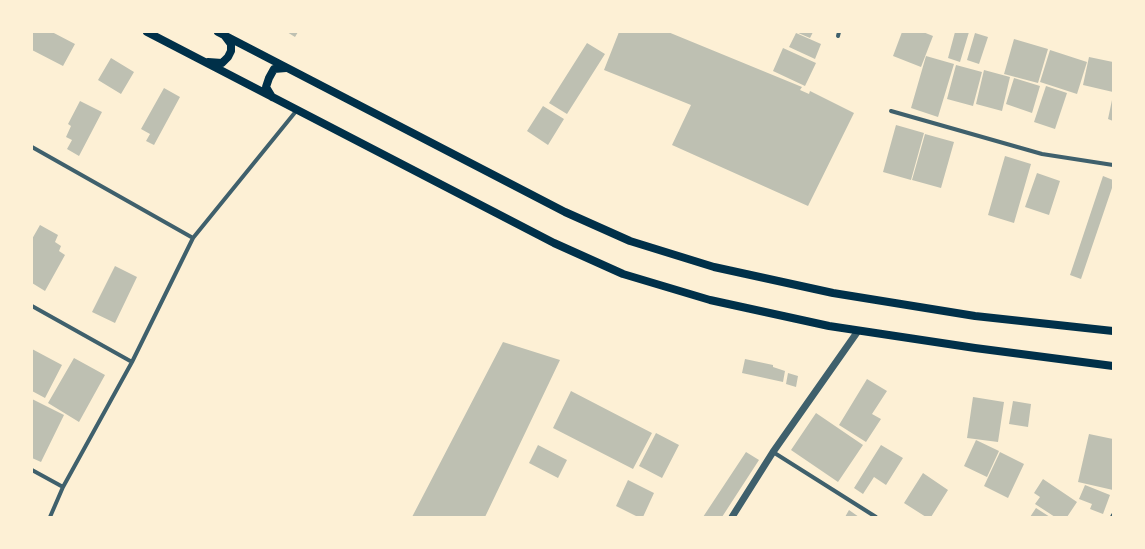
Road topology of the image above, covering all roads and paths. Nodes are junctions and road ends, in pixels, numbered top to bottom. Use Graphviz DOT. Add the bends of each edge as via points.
graph roads {
  1 [pos="147,32"];
  2 [pos="223,33"];
  3 [pos="205,62"];
  4 [pos="286,68"];
  5 [pos="272,97"];
  6 [pos="297,110"];
  7 [pos="890,111"];
  8 [pos="32,147"];
  9 [pos="1113,165"];
  10 [pos="193,238"];
  11 [pos="32,306"];
  12 [pos="858,331"];
  13 [pos="1113,332"];
  14 [pos="132,362"];
  15 [pos="1113,366"];
  16 [pos="773,452"];
  17 [pos="32,470"];
  18 [pos="62,487"];
  19 [pos="50,517"];
  20 [pos="732,517"];
  21 [pos="876,517"];
  1 -- 3 [label="main road"];
  2 -- 3 [label="main road" via="231,44 228,57 222,63"];
  2 -- 4 [label="main road"];
  3 -- 5 [label="main road"];
  4 -- 5 [label="main road" via="274,70 269,78 266,87"];
  4 -- 13 [label="main road" via="565,212 630,241 714,267 833,293 976,316"];
  5 -- 6 [label="main road"];
  6 -- 10 [label="street"];
  6 -- 12 [label="main road" via="554,243 623,274 710,300"];
  7 -- 9 [label="street" via="1042,154"];
  8 -- 10 [label="street"];
  10 -- 14 [label="street"];
  11 -- 14 [label="street"];
  12 -- 15 [label="main road"];
  12 -- 16 [label="street"];
  14 -- 18 [label="street"];
  16 -- 20 [label="street"];
  16 -- 21 [label="street"];
  17 -- 18 [label="street"];
  18 -- 19 [label="street"];
}
